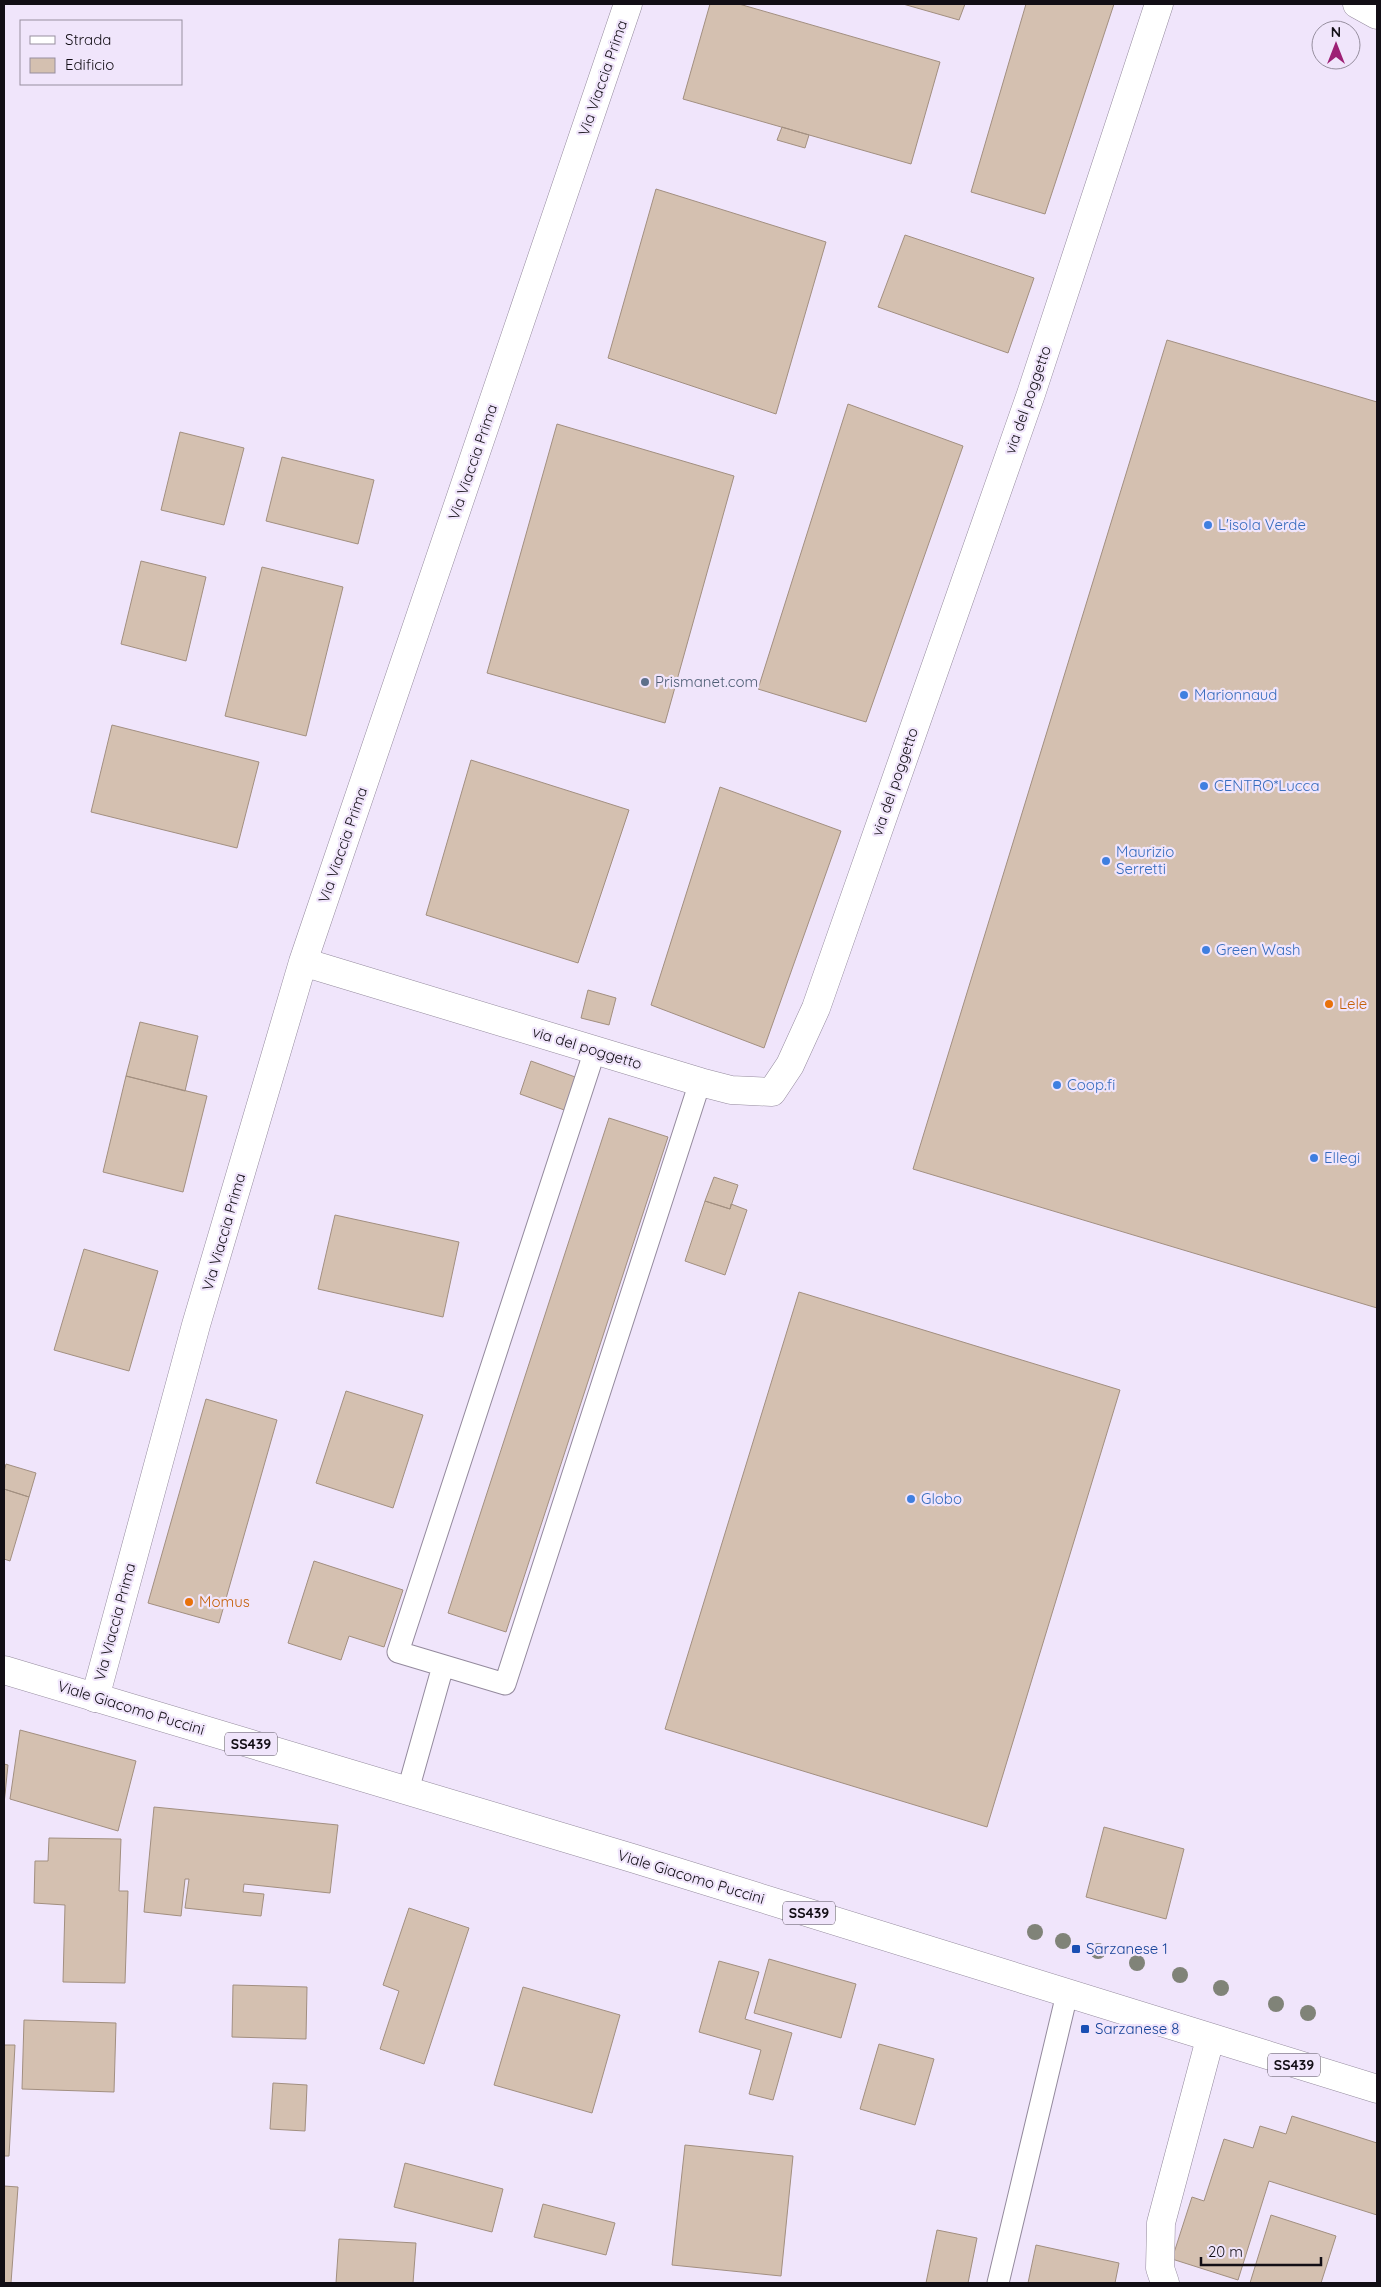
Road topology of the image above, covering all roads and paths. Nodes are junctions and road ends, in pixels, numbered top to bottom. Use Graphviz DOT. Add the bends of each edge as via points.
graph roads {
  1 [pos="628,4"];
  2 [pos="1159,4"];
  3 [pos="1357,4"];
  4 [pos="1377,15"];
  5 [pos="303,962"];
  6 [pos="595,1050"];
  7 [pos="700,1082"];
  8 [pos="443,1666"];
  9 [pos="4,1670"];
  10 [pos="95,1698"];
  11 [pos="408,1790"];
  12 [pos="1067,1994"];
  13 [pos="1210,2039"];
  14 [pos="1377,2089"];
  15 [pos="998,2283"];
  16 [pos="1165,2283"];
  1 -- 5 [label="street, Via Viaccia Prima"];
  2 -- 7 [label="street, via del poggetto" via="1031,394 816,1008 790,1065 772,1092 730,1090"];
  3 -- 4 [label="street"];
  5 -- 6 [label="street, via del poggetto"];
  5 -- 10 [label="street, Via Viaccia Prima" via="196,1325"];
  6 -- 7 [label="street, via del poggetto"];
  6 -- 8 [label="lane" via="398,1652"];
  7 -- 8 [label="lane" via="505,1684"];
  8 -- 11 [label="lane"];
  9 -- 10 [label="street, Viale Giacomo Puccini / SS439"];
  10 -- 11 [label="street, Viale Giacomo Puccini / SS439"];
  11 -- 12 [label="street, Viale Giacomo Puccini / SS439"];
  12 -- 13 [label="street, Viale Giacomo Puccini / SS439"];
  12 -- 15 [label="lane"];
  13 -- 14 [label="street, Viale Giacomo Puccini / SS439"];
  13 -- 16 [label="street" via="1161,2223 1160,2268"];
}
